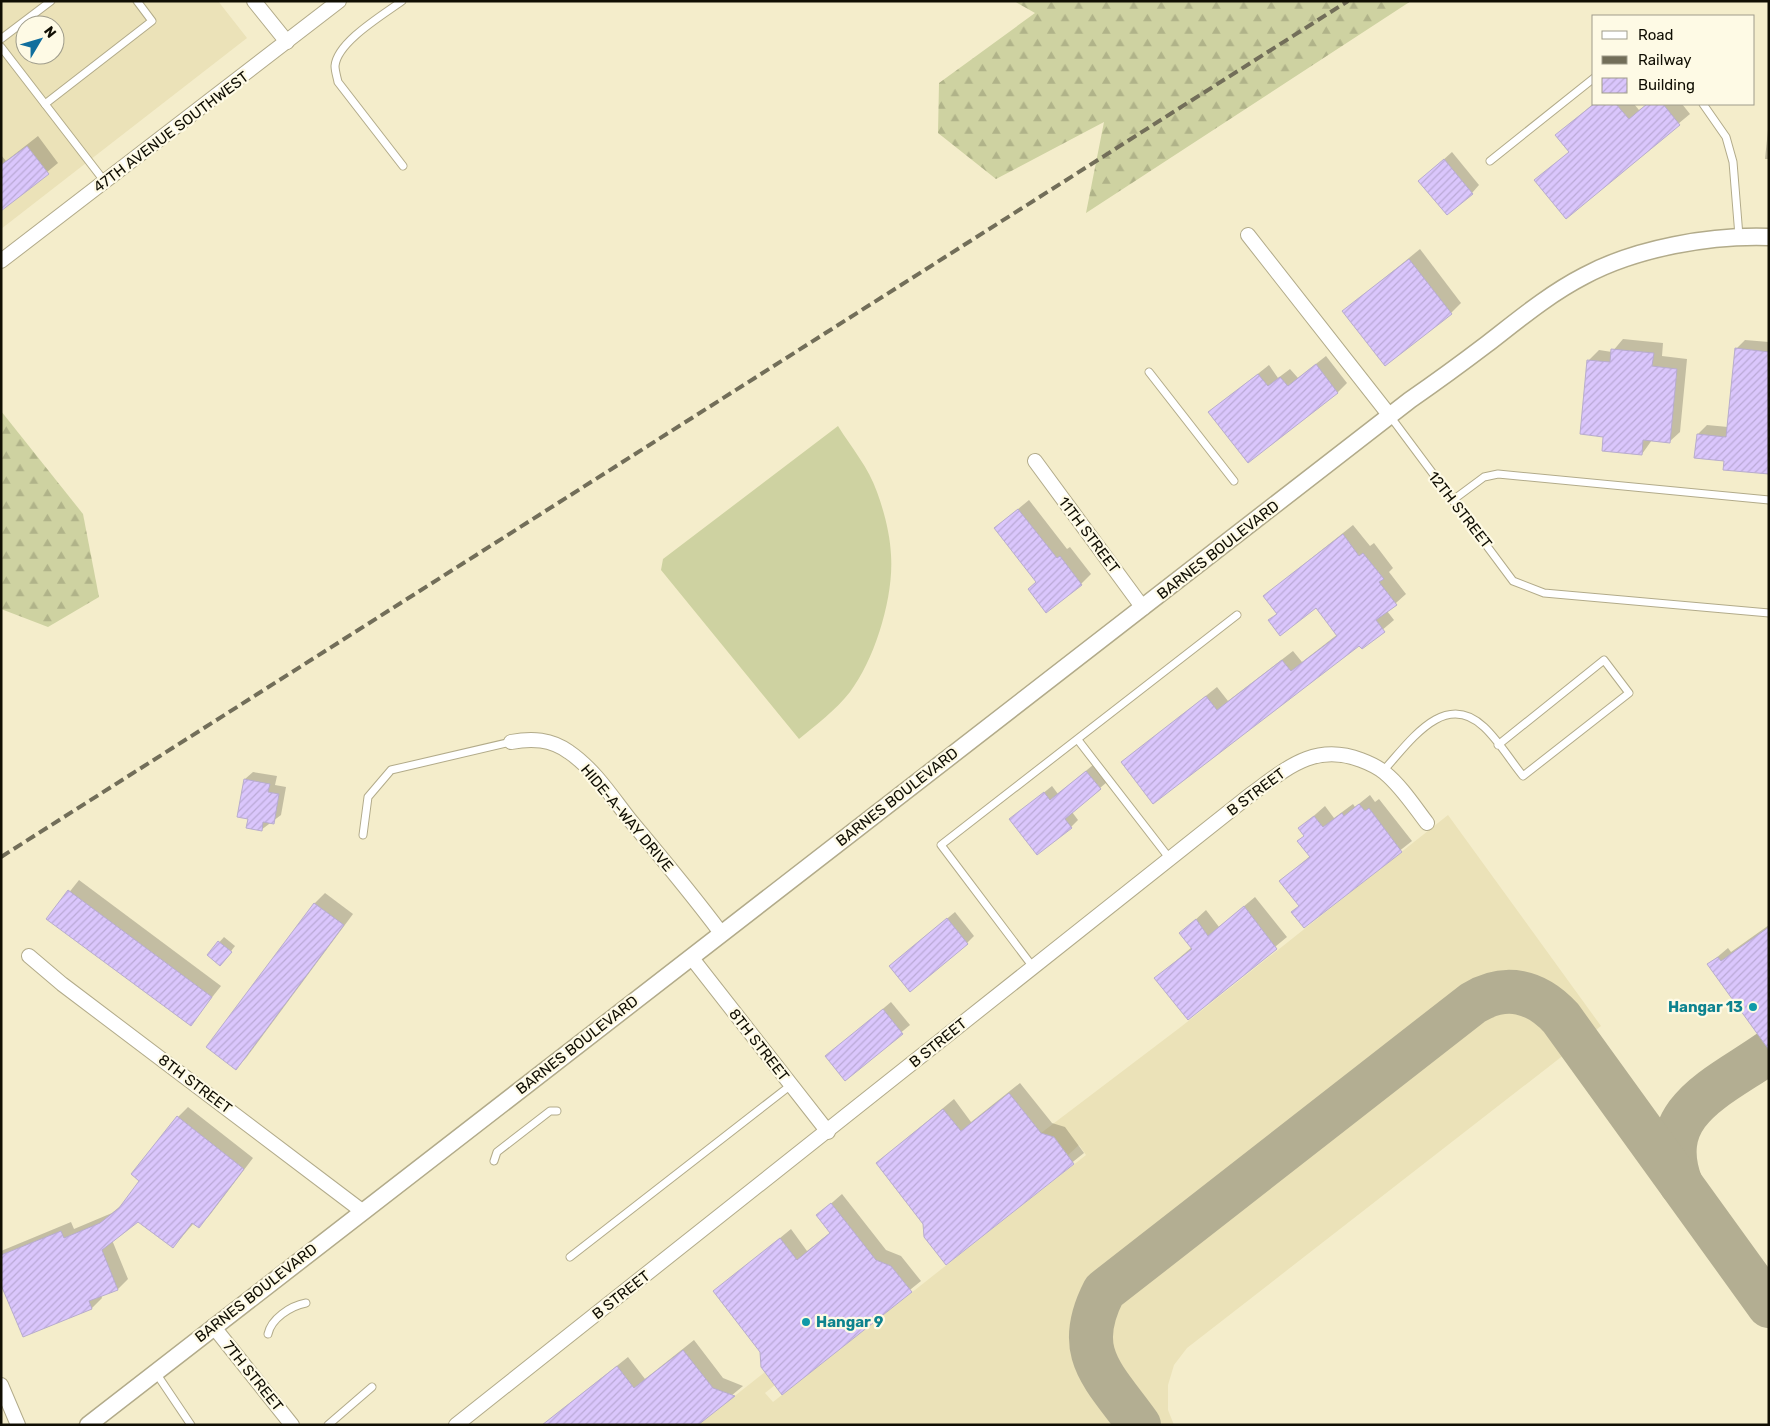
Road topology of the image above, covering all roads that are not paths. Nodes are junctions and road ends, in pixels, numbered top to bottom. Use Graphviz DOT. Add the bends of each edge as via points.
graph roads {
  1 [pos="51,1"];
  2 [pos="137,1"];
  3 [pos="254,1"];
  4 [pos="339,1"];
  5 [pos="402,1"];
  6 [pos="1,40"];
  7 [pos="287,42"];
  8 [pos="1,47"];
  9 [pos="1592,80"];
  10 [pos="45,104"];
  11 [pos="1704,105"];
  12 [pos="1490,161"];
  13 [pos="403,166"];
  14 [pos="105,182"];
  15 [pos="1248,235"];
  16 [pos="1739,236"];
  17 [pos="1769,237"];
  18 [pos="1,261"];
  19 [pos="1149,372"];
  20 [pos="1390,416"];
  21 [pos="1035,461"];
  22 [pos="1234,481"];
  23 [pos="1453,500"];
  24 [pos="1769,500"];
  25 [pos="1143,608"];
  26 [pos="1769,613"];
  27 [pos="1237,615"];
  28 [pos="1078,740"];
  29 [pos="511,742"];
  30 [pos="1498,745"];
  31 [pos="1384,771"];
  32 [pos="1427,822"];
  33 [pos="363,835"];
  34 [pos="1170,859"];
  35 [pos="720,933"];
  36 [pos="29,956"];
  37 [pos="691,957"];
  38 [pos="1033,967"];
  39 [pos="791,1085"];
  40 [pos="558,1111"];
  41 [pos="828,1132"];
  42 [pos="494,1160"];
  43 [pos="362,1211"];
  44 [pos="570,1257"];
  45 [pos="306,1303"];
  46 [pos="213,1326"];
  47 [pos="268,1334"];
  48 [pos="155,1372"];
  49 [pos="1,1385"];
  50 [pos="372,1387"];
  51 [pos="18,1425"];
  52 [pos="88,1425"];
  53 [pos="191,1425"];
  54 [pos="292,1425"];
  55 [pos="328,1425"];
  56 [pos="456,1425"];
  1 -- 6 [label="lane"];
  2 -- 10 [label="lane" via="152,21"];
  3 -- 7 [label="street"];
  4 -- 7 [label="street, 47TH AVENUE SOUTHWEST"];
  5 -- 13 [label="lane" via="346,43 335,67 338,82"];
  7 -- 14 [label="street, 47TH AVENUE SOUTHWEST"];
  8 -- 10 [label="lane"];
  9 -- 12 [label="lane"];
  10 -- 14 [label="lane"];
  11 -- 16 [label="lane" via="1726,137 1733,162"];
  14 -- 18 [label="street, 47TH AVENUE SOUTHWEST"];
  15 -- 20 [label="street, 12TH STREET"];
  16 -- 17 [label="street, BARNES BOULEVARD"];
  16 -- 20 [label="street, BARNES BOULEVARD" via="1636,256 1584,276 1539,305"];
  19 -- 22 [label="lane"];
  20 -- 23 [label="lane, 12TH STREET"];
  20 -- 25 [label="street, BARNES BOULEVARD"];
  21 -- 25 [label="street, 11TH STREET"];
  23 -- 24 [label="lane" via="1484,477 1498,474"];
  23 -- 26 [label="lane, 12TH STREET" via="1513,581 1527,587 1544,592"];
  25 -- 35 [label="street, BARNES BOULEVARD"];
  27 -- 28 [label="lane"];
  28 -- 34 [label="lane"];
  28 -- 38 [label="lane" via="941,845"];
  29 -- 33 [label="lane" via="390,770 368,797"];
  29 -- 35 [label="street, HIDE-A-WAY DRIVE" via="546,741 578,759 600,782"];
  30 -- 30 [label="lane" via="1523,776 1629,693 1604,660"];
  30 -- 31 [label="lane" via="1469,716 1453,713 1423,728"];
  31 -- 32 [label="street, B STREET"];
  31 -- 34 [label="street, B STREET" via="1350,756 1314,755 1274,777"];
  34 -- 38 [label="street, B STREET"];
  35 -- 37 [label="street, BARNES BOULEVARD"];
  36 -- 43 [label="street, 8TH STREET"];
  37 -- 39 [label="street, 8TH STREET"];
  37 -- 43 [label="street, BARNES BOULEVARD"];
  38 -- 41 [label="street, B STREET"];
  39 -- 41 [label="street, 8TH STREET"];
  39 -- 44 [label="lane"];
  40 -- 42 [label="lane" via="550,1111 497,1152"];
  41 -- 56 [label="street, B STREET"];
  43 -- 46 [label="street, BARNES BOULEVARD"];
  45 -- 47 [label="lane" via="296,1305 270,1324"];
  46 -- 48 [label="street, BARNES BOULEVARD"];
  46 -- 54 [label="street, 7TH STREET"];
  48 -- 52 [label="street, BARNES BOULEVARD"];
  48 -- 53 [label="lane"];
  49 -- 51 [label="street"];
  50 -- 55 [label="lane"];
}
